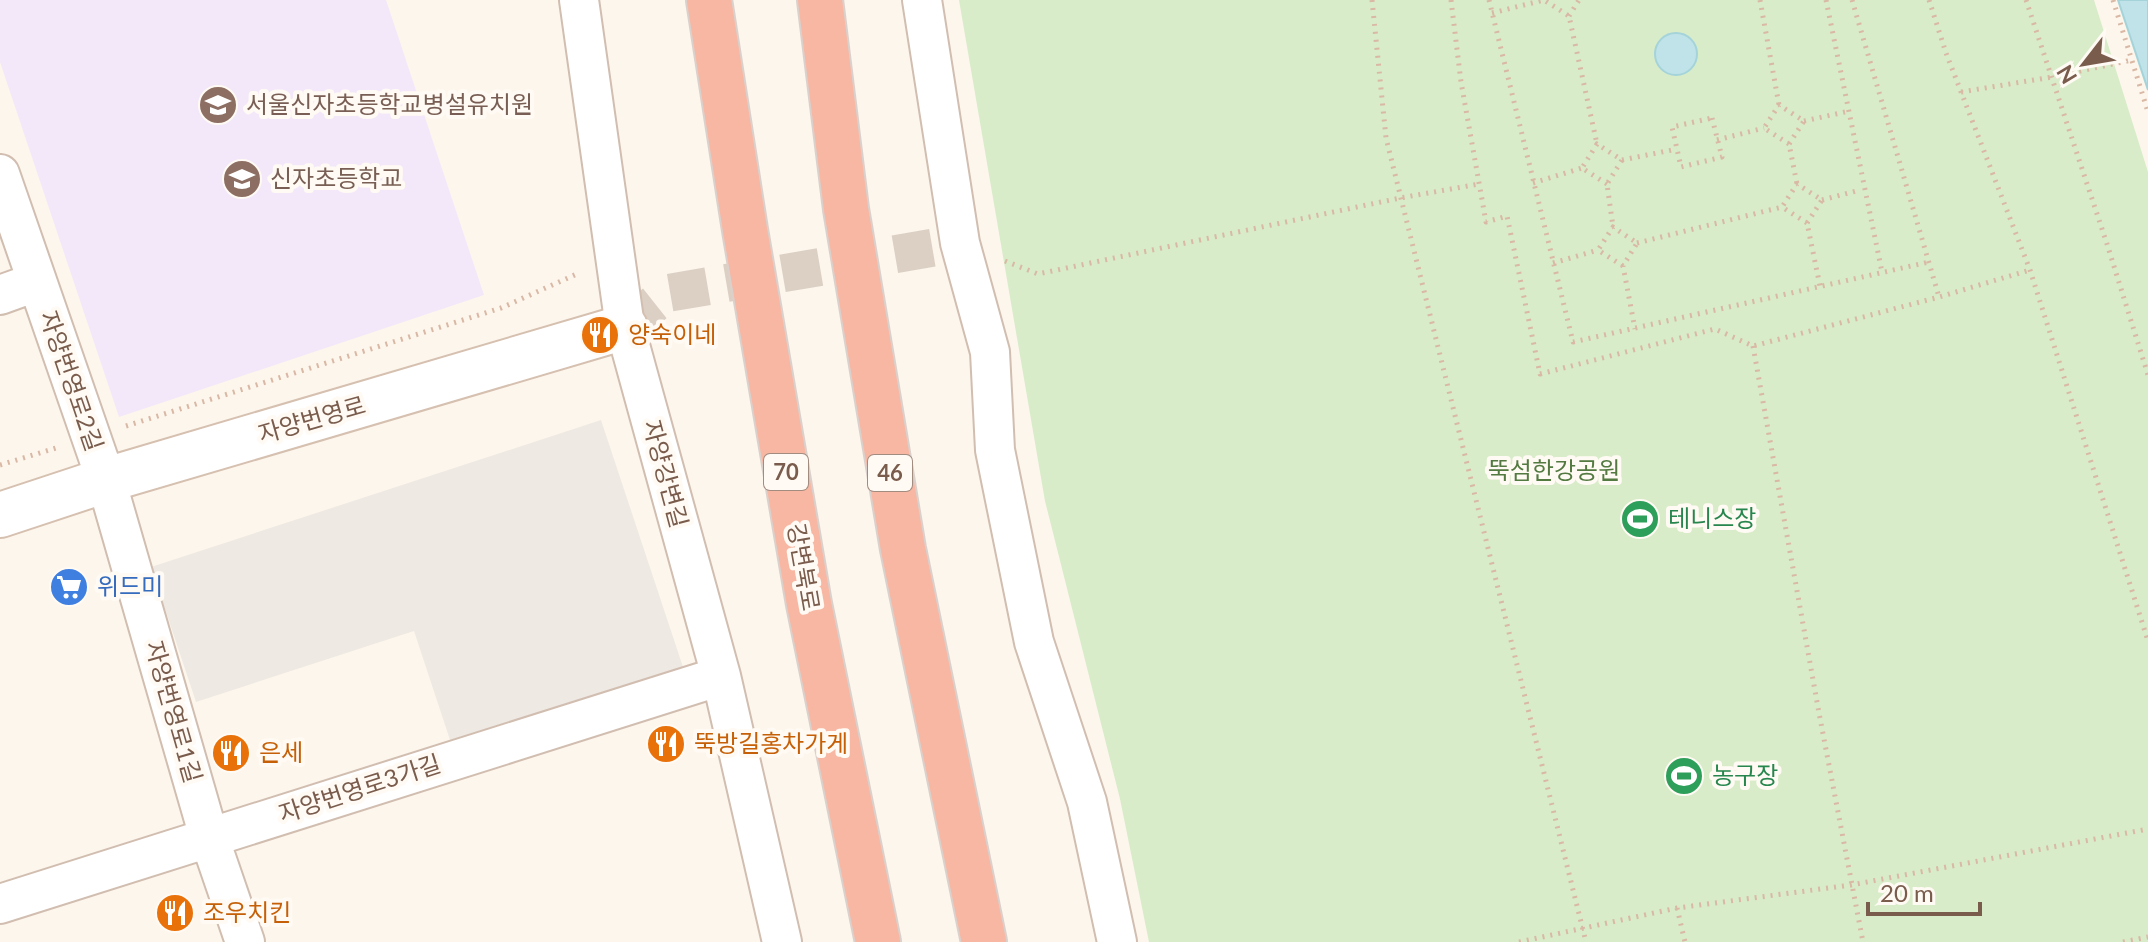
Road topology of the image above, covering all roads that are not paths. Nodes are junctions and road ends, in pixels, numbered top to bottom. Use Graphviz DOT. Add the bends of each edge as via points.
graph roads {
  1 [pos="579,0"];
  2 [pos="709,0"];
  3 [pos="820,0"];
  4 [pos="922,0"];
  5 [pos="0,174"];
  6 [pos="36,282"];
  7 [pos="0,295"];
  8 [pos="625,327"];
  9 [pos="106,480"];
  10 [pos="0,515"];
  11 [pos="721,676"];
  12 [pos="209,837"];
  13 [pos="0,904"];
  14 [pos="245,942"];
  15 [pos="782,942"];
  16 [pos="878,942"];
  17 [pos="984,942"];
  18 [pos="1117,942"];
  1 -- 8 [label="street, 자양강변길"];
  2 -- 16 [label="highway, 강변북로 / 70" via="809,604"];
  3 -- 17 [label="highway, 46" via="846,209 903,549"];
  4 -- 18 [label="street" via="960,243 990,352 995,450 1034,642 1087,802"];
  5 -- 6 [label="street, 자양번영로2길"];
  6 -- 7 [label="street, 자양번영로2길"];
  6 -- 9 [label="street, 자양번영로2길"];
  8 -- 9 [label="street, 자양번영로"];
  8 -- 11 [label="street, 자양강변길"];
  9 -- 10 [label="street, 자양번영로"];
  9 -- 12 [label="street, 자양번영로1길"];
  11 -- 12 [label="street, 자양번영로3가길"];
  11 -- 15 [label="street, 자양강변길"];
  12 -- 13 [label="street, 자양번영로3가길"];
  12 -- 14 [label="street, 자양번영로1길"];
}
